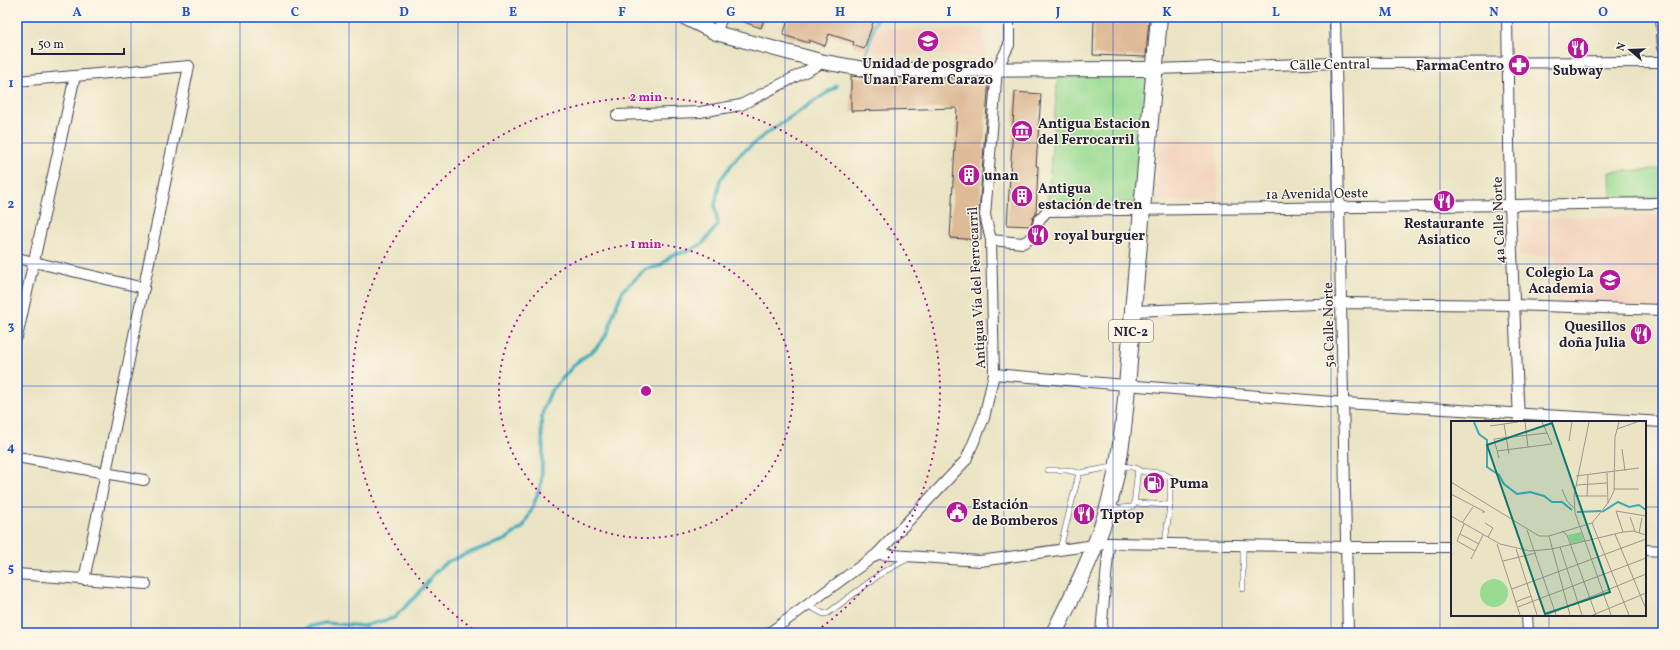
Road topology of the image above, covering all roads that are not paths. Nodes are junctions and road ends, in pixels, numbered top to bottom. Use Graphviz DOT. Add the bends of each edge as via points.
graph roads {
  1 [pos="684,17"];
  2 [pos="722,17"];
  3 [pos="1009,17"];
  4 [pos="1159,17"];
  5 [pos="1335,17"];
  6 [pos="1506,17"];
  7 [pos="1661,17"];
  8 [pos="716,33"];
  9 [pos="1663,47"];
  10 [pos="824,62"];
  11 [pos="1663,62"];
  12 [pos="1336,63"];
  13 [pos="1508,63"];
  14 [pos="997,69"];
  15 [pos="1155,69"];
  16 [pos="75,76"];
  17 [pos="17,81"];
  18 [pos="617,115"];
  19 [pos="1663,203"];
  20 [pos="1510,204"];
  21 [pos="1339,206"];
  22 [pos="1142,210"];
  23 [pos="991,240"];
  24 [pos="17,258"];
  25 [pos="34,262"];
  26 [pos="144,288"];
  27 [pos="1342,303"];
  28 [pos="1515,305"];
  29 [pos="1663,310"];
  30 [pos="1133,312"];
  31 [pos="17,337"];
  32 [pos="994,374"];
  33 [pos="1128,385"];
  34 [pos="1344,403"];
  35 [pos="1519,417"];
  36 [pos="1634,421"];
  37 [pos="1646,421"];
  38 [pos="1663,422"];
  39 [pos="17,457"];
  40 [pos="1117,466"];
  41 [pos="1048,470"];
  42 [pos="1138,471"];
  43 [pos="106,473"];
  44 [pos="1079,473"];
  45 [pos="144,480"];
  46 [pos="1135,503"];
  47 [pos="1170,506"];
  48 [pos="1107,510"];
  49 [pos="1102,543"];
  50 [pos="1165,543"];
  51 [pos="1244,545"];
  52 [pos="1347,547"];
  53 [pos="1451,547"];
  54 [pos="1060,549"];
  55 [pos="1646,550"];
  56 [pos="1663,551"];
  57 [pos="877,554"];
  58 [pos="912,556"];
  59 [pos="17,574"];
  60 [pos="84,580"];
  61 [pos="146,584"];
  62 [pos="1244,589"];
  63 [pos="806,604"];
  64 [pos="1527,616"];
  65 [pos="769,633"];
  66 [pos="1054,633"];
  67 [pos="1102,633"];
  68 [pos="1348,633"];
  69 [pos="1528,633"];
  1 -- 8 [label="main road, Calle Central"];
  2 -- 8 [label="street"];
  3 -- 14 [label="street, Antigua Vía del Ferrocarril" via="1010,44"];
  4 -- 15 [label="highway, NIC-2"];
  5 -- 12 [label="street, 5a Calle Norte"];
  6 -- 13 [label="street, 4a Calle Norte"];
  7 -- 9 [label="street"];
  8 -- 10 [label="main road, Calle Central"];
  10 -- 14 [label="main road, Calle Central" via="868,70"];
  10 -- 18 [label="street" via="741,105 700,112"];
  11 -- 13 [label="street, Calle Central"];
  12 -- 13 [label="street, Calle Central"];
  12 -- 15 [label="street, Calle Central"];
  12 -- 21 [label="street, 5a Calle Norte"];
  13 -- 20 [label="street, 4a Calle Norte"];
  14 -- 15 [label="main road, Calle Central"];
  14 -- 23 [label="street, Antigua Vía del Ferrocarril" via="985,215"];
  15 -- 22 [label="highway, NIC-2"];
  16 -- 17 [label="street"];
  16 -- 25 [label="street"];
  16 -- 26 [label="street" via="189,66"];
  19 -- 20 [label="street, 1a Avenida Oeste"];
  20 -- 21 [label="street, 1a Avenida Oeste"];
  20 -- 28 [label="street, 4a Calle Norte"];
  21 -- 22 [label="street, 1a Avenida Oeste"];
  21 -- 27 [label="street, 5a Calle Norte"];
  22 -- 23 [label="street, 1a Avenida Oeste" via="1047,211 1039,220 1036,235 1023,243"];
  22 -- 30 [label="highway, NIC-2"];
  23 -- 32 [label="street, Antigua Vía del Ferrocarril"];
  24 -- 25 [label="street"];
  25 -- 26 [label="street"];
  25 -- 31 [label="street"];
  26 -- 43 [label="street"];
  27 -- 28 [label="street"];
  27 -- 30 [label="street"];
  27 -- 34 [label="street, 5a Calle Norte"];
  28 -- 29 [label="street"];
  28 -- 35 [label="street, 4a Calle Norte"];
  30 -- 33 [label="highway, NIC-2"];
  32 -- 33 [label="street"];
  32 -- 57 [label="street, Antigua Vía del Ferrocarril" via="984,418 966,460"];
  33 -- 34 [label="street"];
  33 -- 40 [label="highway, NIC-2"];
  34 -- 35 [label="street"];
  34 -- 52 [label="street, 5a Calle Norte"];
  35 -- 36 [label="street"];
  37 -- 38 [label="street"];
  39 -- 43 [label="street"];
  40 -- 42 [label="lane" via="1136,468"];
  40 -- 44 [label="lane"];
  40 -- 48 [label="highway, NIC-2"];
  41 -- 44 [label="lane"];
  42 -- 46 [label="lane"];
  42 -- 47 [label="lane" via="1162,472 1170,477"];
  43 -- 45 [label="street"];
  43 -- 60 [label="street"];
  44 -- 54 [label="lane"];
  46 -- 47 [label="lane"];
  46 -- 48 [label="lane" via="1132,507"];
  47 -- 50 [label="lane"];
  48 -- 49 [label="highway, NIC-2"];
  49 -- 50 [label="street"];
  49 -- 54 [label="street"];
  49 -- 66 [label="highway, NIC-2"];
  49 -- 67 [label="street"];
  50 -- 51 [label="street"];
  51 -- 52 [label="street"];
  51 -- 62 [label="lane"];
  52 -- 53 [label="street"];
  52 -- 68 [label="street, 5a Calle Norte"];
  54 -- 58 [label="street" via="980,561"];
  55 -- 56 [label="street"];
  57 -- 58 [label="street"];
  57 -- 63 [label="street, Antigua Vía del Ferrocarril"];
  58 -- 63 [label="lane" via="883,572 828,613 824,614"];
  59 -- 60 [label="street"];
  60 -- 61 [label="street"];
  63 -- 65 [label="street, Antigua Vía del Ferrocarril"];
  64 -- 69 [label="street"];
}
